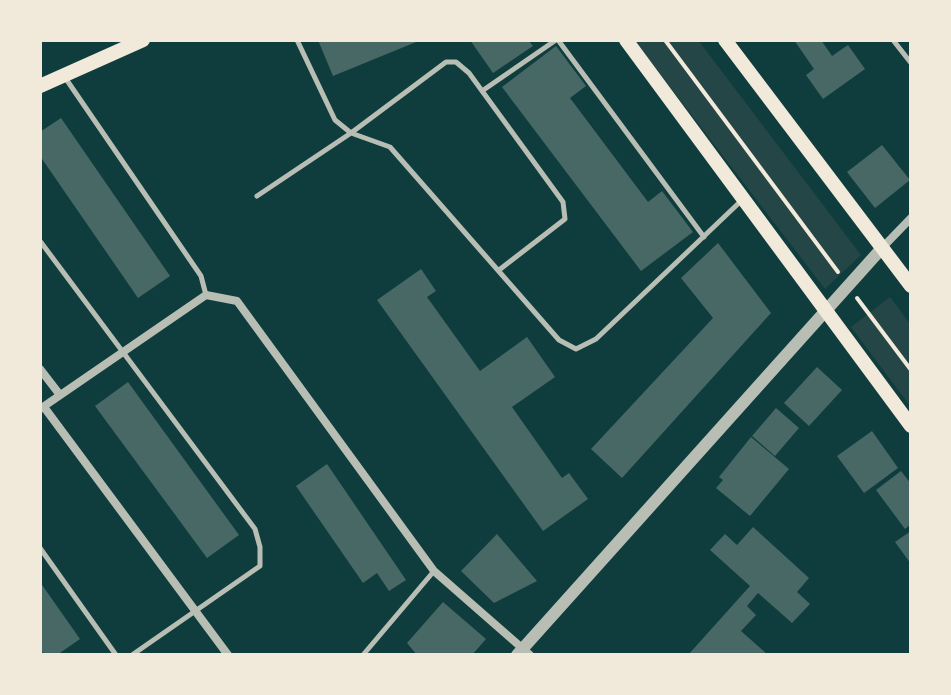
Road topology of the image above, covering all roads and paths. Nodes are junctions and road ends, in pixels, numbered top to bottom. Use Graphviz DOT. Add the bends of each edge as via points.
graph roads {
  1 [pos="143,40"];
  2 [pos="297,40"];
  3 [pos="557,40"];
  4 [pos="626,40"];
  5 [pos="665,40"];
  6 [pos="725,40"];
  7 [pos="893,40"];
  8 [pos="911,63"];
  9 [pos="64,76"];
  10 [pos="40,86"];
  11 [pos="482,91"];
  12 [pos="351,133"];
  13 [pos="257,196"];
  14 [pos="742,200"];
  15 [pos="911,218"];
  16 [pos="704,237"];
  17 [pos="40,241"];
  18 [pos="882,248"];
  19 [pos="835,268"];
  20 [pos="499,270"];
  21 [pos="911,286"];
  22 [pos="206,295"];
  23 [pos="864,306"];
  24 [pos="825,310"];
  25 [pos="126,353"];
  26 [pos="40,369"];
  27 [pos="911,370"];
  28 [pos="60,395"];
  29 [pos="42,408"];
  30 [pos="911,426"];
  31 [pos="40,548"];
  32 [pos="434,571"];
  33 [pos="196,613"];
  34 [pos="523,653"];
  35 [pos="116,655"];
  36 [pos="132,655"];
  37 [pos="228,655"];
  38 [pos="363,655"];
  1 -- 9 [label="main road"];
  2 -- 12 [label="lane" via="335,120"];
  3 -- 11 [label="lane"];
  3 -- 16 [label="lane"];
  4 -- 14 [label="main road"];
  5 -- 19 [label="path"];
  6 -- 18 [label="main road"];
  7 -- 8 [label="lane"];
  9 -- 10 [label="main road"];
  9 -- 22 [label="lane" via="201,276"];
  11 -- 12 [label="lane" via="456,62 446,62"];
  11 -- 20 [label="lane" via="563,202 565,219"];
  12 -- 13 [label="lane"];
  12 -- 20 [label="lane" via="390,147"];
  14 -- 16 [label="lane"];
  14 -- 24 [label="main road"];
  15 -- 18 [label="street"];
  16 -- 20 [label="lane" via="596,339 576,349 559,340"];
  17 -- 25 [label="lane"];
  18 -- 21 [label="main road"];
  18 -- 24 [label="street"];
  22 -- 25 [label="street"];
  22 -- 32 [label="street" via="237,301"];
  23 -- 27 [label="path"];
  24 -- 30 [label="main road"];
  24 -- 34 [label="street"];
  25 -- 28 [label="street"];
  25 -- 33 [label="lane" via="255,529 260,547 260,566"];
  26 -- 28 [label="street"];
  28 -- 29 [label="street"];
  29 -- 33 [label="street"];
  31 -- 35 [label="lane"];
  32 -- 34 [label="street"];
  32 -- 38 [label="lane"];
  33 -- 36 [label="lane"];
  33 -- 37 [label="street"];
}
